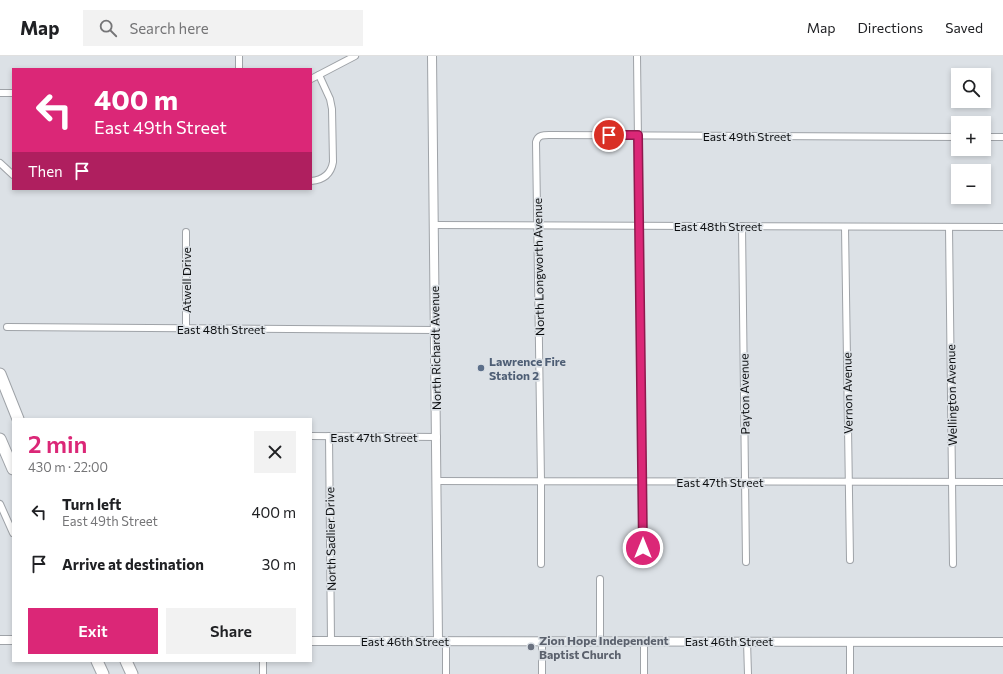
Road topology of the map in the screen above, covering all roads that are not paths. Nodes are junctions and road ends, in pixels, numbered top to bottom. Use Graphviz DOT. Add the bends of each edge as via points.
graph roads {
  1 [pos="239,56"];
  2 [pos="354,56"];
  3 [pos="432,56"];
  4 [pos="637,56"];
  5 [pos="239,68"];
  6 [pos="319,75"];
  7 [pos="312,78"];
  8 [pos="0,93"];
  9 [pos="12,93"];
  10 [pos="638,135"];
  11 [pos="951,137"];
  12 [pos="991,137"];
  13 [pos="537,138"];
  14 [pos="1003,138"];
  15 [pos="0,163"];
  16 [pos="11,174"];
  17 [pos="312,181"];
  18 [pos="434,225"];
  19 [pos="538,225"];
  20 [pos="639,226"];
  21 [pos="742,226"];
  22 [pos="845,226"];
  23 [pos="949,227"];
  24 [pos="1003,227"];
  25 [pos="186,232"];
  26 [pos="7,327"];
  27 [pos="186,328"];
  28 [pos="435,330"];
  29 [pos="0,374"];
  30 [pos="18,418"];
  31 [pos="312,436"];
  32 [pos="330,436"];
  33 [pos="437,437"];
  34 [pos="0,439"];
  35 [pos="12,467"];
  36 [pos="436,481"];
  37 [pos="541,481"];
  38 [pos="643,481"];
  39 [pos="746,482"];
  40 [pos="848,482"];
  41 [pos="952,482"];
  42 [pos="1003,482"];
  43 [pos="0,504"];
  44 [pos="12,531"];
  45 [pos="850,560"];
  46 [pos="643,562"];
  47 [pos="746,562"];
  48 [pos="541,564"];
  49 [pos="953,564"];
  50 [pos="600,579"];
  51 [pos="0,640"];
  52 [pos="12,640"];
  53 [pos="442,640"];
  54 [pos="312,641"];
  55 [pos="331,641"];
  56 [pos="542,641"];
  57 [pos="600,641"];
  58 [pos="644,641"];
  59 [pos="747,641"];
  60 [pos="850,642"];
  61 [pos="1003,642"];
  62 [pos="97,662"];
  63 [pos="126,662"];
  64 [pos="263,662"];
  65 [pos="103,674"];
  66 [pos="132,674"];
  67 [pos="263,674"];
  68 [pos="446,674"];
  69 [pos="542,674"];
  70 [pos="644,674"];
  71 [pos="748,674"];
  72 [pos="850,674"];
  1 -- 5 [label="street"];
  2 -- 6 [label="street"];
  3 -- 18 [label="street, North Richardt Avenue"];
  4 -- 10 [label="street"];
  6 -- 7 [label="street"];
  6 -- 17 [label="street" via="330,99 333,163 327,175 320,180"];
  8 -- 9 [label="street"];
  10 -- 11 [label="street, East 49th Street"];
  10 -- 13 [label="street, East 49th Street" via="552,135"];
  10 -- 20 [label="street"];
  12 -- 14 [label="street"];
  13 -- 19 [label="street, North Longworth Avenue"];
  15 -- 16 [label="street"];
  18 -- 19 [label="street, East 48th Street"];
  18 -- 28 [label="street, North Richardt Avenue"];
  19 -- 20 [label="street, East 48th Street"];
  19 -- 37 [label="street, North Longworth Avenue"];
  20 -- 21 [label="street, East 48th Street"];
  20 -- 38 [label="street"];
  21 -- 22 [label="street, East 48th Street"];
  21 -- 39 [label="street, Payton Avenue"];
  22 -- 23 [label="street, East 48th Street"];
  22 -- 40 [label="street, Vernon Avenue"];
  23 -- 24 [label="street, East 48th Street"];
  23 -- 41 [label="street, Wellington Avenue"];
  25 -- 27 [label="street, Atwell Drive"];
  26 -- 27 [label="street, East 48th Street"];
  27 -- 28 [label="street, East 48th Street"];
  28 -- 33 [label="street, North Richardt Avenue"];
  29 -- 30 [label="highway"];
  31 -- 32 [label="street, East 47th Street"];
  32 -- 33 [label="street, East 47th Street"];
  32 -- 55 [label="street, North Sadlier Drive"];
  33 -- 36 [label="street, North Richardt Avenue"];
  34 -- 35 [label="highway"];
  36 -- 37 [label="street, East 47th Street"];
  36 -- 53 [label="street, North Richardt Avenue"];
  37 -- 38 [label="street, East 47th Street"];
  37 -- 48 [label="street, North Longworth Avenue"];
  38 -- 39 [label="street, East 47th Street"];
  38 -- 46 [label="street"];
  39 -- 40 [label="street, East 47th Street"];
  39 -- 47 [label="street, Payton Avenue"];
  40 -- 41 [label="street, East 47th Street"];
  40 -- 45 [label="street, Vernon Avenue"];
  41 -- 42 [label="street, East 47th Street"];
  41 -- 49 [label="street, Wellington Avenue"];
  43 -- 44 [label="street"];
  50 -- 57 [label="street"];
  51 -- 52 [label="street"];
  53 -- 55 [label="street, East 46th Street"];
  53 -- 56 [label="street, East 46th Street"];
  53 -- 68 [label="street, North Richardt Avenue"];
  54 -- 55 [label="street, East 46th Street"];
  56 -- 57 [label="street, East 46th Street"];
  56 -- 69 [label="street"];
  57 -- 58 [label="street, East 46th Street"];
  58 -- 59 [label="street, East 46th Street"];
  58 -- 70 [label="street"];
  59 -- 60 [label="street, East 46th Street"];
  59 -- 71 [label="street"];
  60 -- 61 [label="street, East 46th Street"];
  60 -- 72 [label="street"];
  62 -- 65 [label="highway"];
  63 -- 66 [label="highway"];
  64 -- 67 [label="street"];
}
